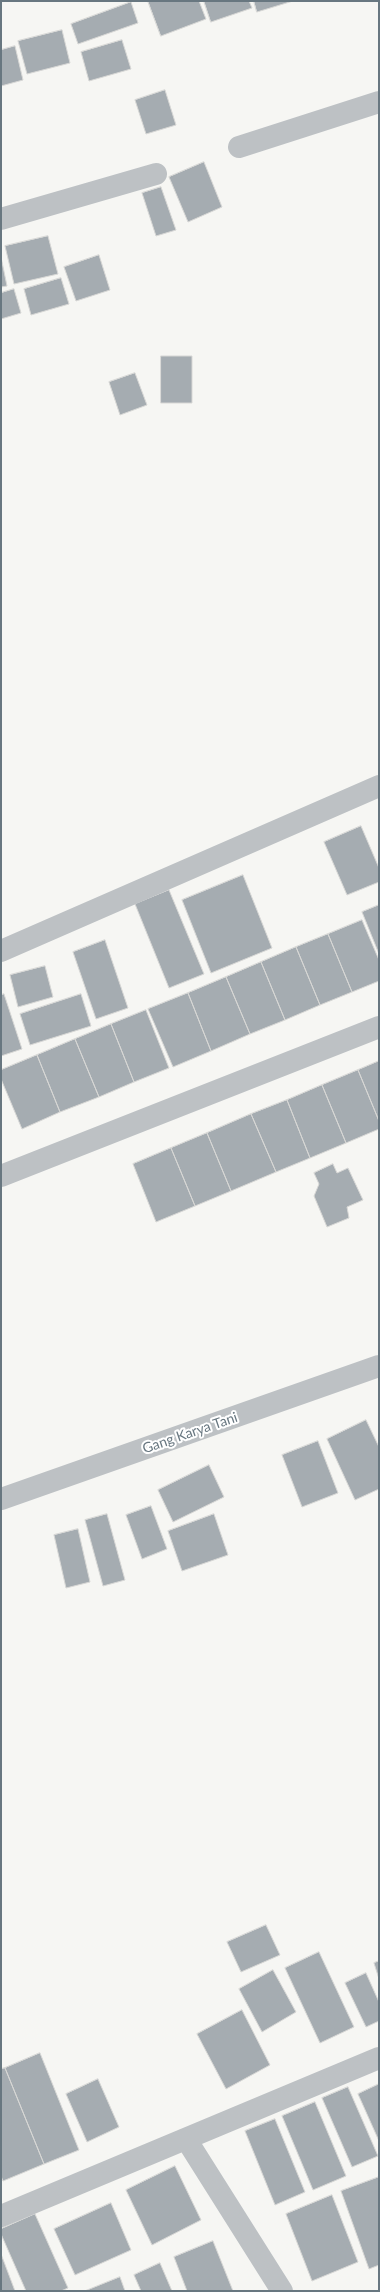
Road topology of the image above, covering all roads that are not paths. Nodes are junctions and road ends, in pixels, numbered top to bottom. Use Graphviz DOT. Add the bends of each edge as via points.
graph roads {
  1 [pos="379,102"];
  2 [pos="239,147"];
  3 [pos="156,174"];
  4 [pos="1,219"];
  5 [pos="379,786"];
  6 [pos="1,951"];
  7 [pos="379,1027"];
  8 [pos="1,1176"];
  9 [pos="379,1366"];
  10 [pos="2,1494"];
  11 [pos="379,2058"];
  12 [pos="186,2139"];
  13 [pos="1,2216"];
  14 [pos="282,2291"];
  1 -- 2 [label="street"];
  3 -- 4 [label="street"];
  5 -- 6 [label="street"];
  7 -- 8 [label="street"];
  9 -- 10 [label="street, Gang Karya Tani"];
  11 -- 12 [label="street"];
  12 -- 13 [label="street"];
  12 -- 14 [label="street"];
}
